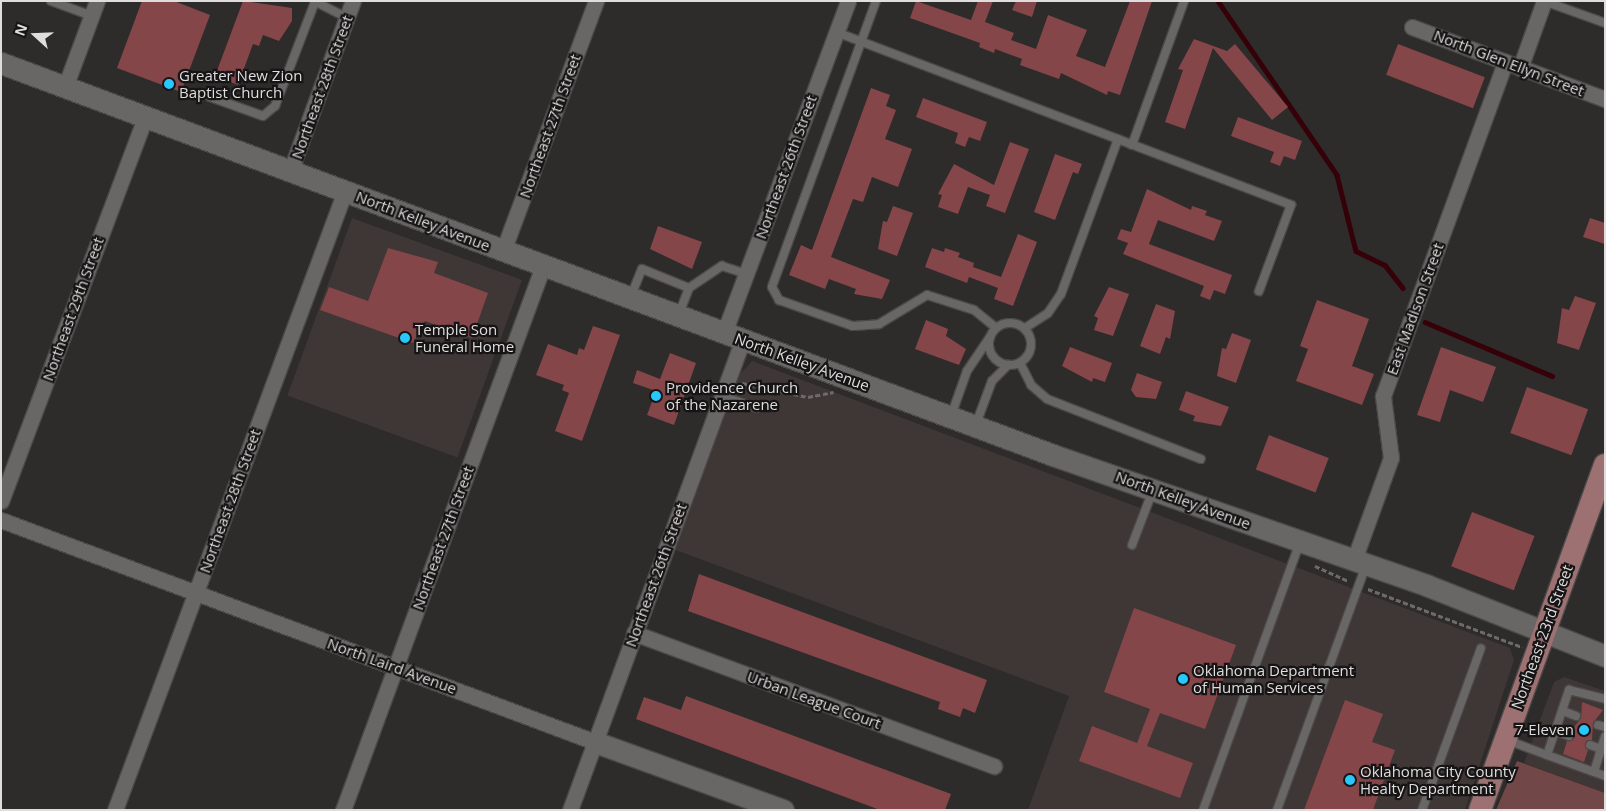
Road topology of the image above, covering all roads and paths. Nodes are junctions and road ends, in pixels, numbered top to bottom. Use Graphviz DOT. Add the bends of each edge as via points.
graph roads {
  1 [pos="52,1"];
  2 [pos="353,1"];
  3 [pos="596,1"];
  4 [pos="848,1"];
  5 [pos="876,1"];
  6 [pos="1184,1"];
  7 [pos="1544,1"];
  8 [pos="315,2"];
  9 [pos="94,8"];
  10 [pos="347,18"];
  11 [pos="1605,23"];
  12 [pos="1412,27"];
  13 [pos="836,32"];
  14 [pos="862,42"];
  15 [pos="1505,62"];
  16 [pos="1,63"];
  17 [pos="1520,68"];
  18 [pos="65,88"];
  19 [pos="210,97"];
  20 [pos="1605,99"];
  21 [pos="144,117"];
  22 [pos="1118,139"];
  23 [pos="1132,145"];
  24 [pos="290,172"];
  25 [pos="345,191"];
  26 [pos="503,251"];
  27 [pos="544,266"];
  28 [pos="746,274"];
  29 [pos="689,288"];
  30 [pos="1259,290"];
  31 [pos="630,298"];
  32 [pos="679,316"];
  33 [pos="996,328"];
  34 [pos="1025,328"];
  35 [pos="733,336"];
  36 [pos="991,336"];
  37 [pos="1020,363"];
  38 [pos="1008,366"];
  39 [pos="722,396"];
  40 [pos="757,408"];
  41 [pos="951,417"];
  42 [pos="975,426"];
  43 [pos="1201,458"];
  44 [pos="1605,465"];
  45 [pos="1154,488"];
  46 [pos="1,501"];
  47 [pos="1,520"];
  48 [pos="1300,542"];
  49 [pos="1132,545"];
  50 [pos="1360,562"];
  51 [pos="196,594"];
  52 [pos="1545,631"];
  53 [pos="634,633"];
  54 [pos="1481,648"];
  55 [pos="1605,656"];
  56 [pos="396,667"];
  57 [pos="1605,699"];
  58 [pos="1563,711"];
  59 [pos="1576,716"];
  60 [pos="1556,731"];
  61 [pos="1569,736"];
  62 [pos="1605,737"];
  63 [pos="1505,740"];
  64 [pos="595,742"];
  65 [pos="1590,745"];
  66 [pos="1601,749"];
  67 [pos="1547,754"];
  68 [pos="994,766"];
  69 [pos="1594,772"];
  70 [pos="1605,776"];
  71 [pos="116,810"];
  72 [pos="343,810"];
  73 [pos="570,810"];
  74 [pos="783,810"];
  75 [pos="1203,810"];
  76 [pos="1277,810"];
  77 [pos="1422,810"];
  78 [pos="1480,810"];
  1 -- 9 [label="lane"];
  2 -- 10 [label="street, Northeast 28th Street"];
  3 -- 26 [label="street, Northeast 27th Street"];
  4 -- 13 [label="street, Northeast 26th Street"];
  5 -- 14 [label="lane"];
  6 -- 23 [label="lane"];
  7 -- 11 [label="lane"];
  7 -- 17 [label="street"];
  8 -- 10 [label="lane"];
  8 -- 19 [label="lane" via="275,106 263,116"];
  9 -- 18 [label="street"];
  10 -- 24 [label="street, Northeast 28th Street"];
  12 -- 15 [label="street, North Glen Ellyn Street"];
  13 -- 14 [label="lane"];
  13 -- 28 [label="street, Northeast 26th Street"];
  14 -- 22 [label="lane"];
  14 -- 33 [label="lane" via="772,287 779,300 854,326 880,324 927,296 974,310"];
  15 -- 17 [label="street, North Glen Ellyn Street"];
  15 -- 50 [label="street, East Madison Street" via="1384,396 1390,458"];
  16 -- 18 [label="main road, North Kelley Avenue"];
  17 -- 20 [label="street, North Glen Ellyn Street"];
  18 -- 21 [label="main road, North Kelley Avenue"];
  21 -- 24 [label="main road, North Kelley Avenue"];
  21 -- 46 [label="street, Northeast 29th Street"];
  22 -- 23 [label="lane"];
  22 -- 34 [label="lane" via="1061,294 1048,313"];
  23 -- 30 [label="lane" via="1291,205"];
  24 -- 25 [label="main road, North Kelley Avenue"];
  25 -- 26 [label="main road, North Kelley Avenue"];
  25 -- 51 [label="street, Northeast 28th Street"];
  26 -- 27 [label="main road, North Kelley Avenue"];
  27 -- 31 [label="main road, North Kelley Avenue"];
  27 -- 56 [label="street, Northeast 27th Street"];
  28 -- 29 [label="lane" via="722,266"];
  28 -- 35 [label="street, Northeast 26th Street"];
  29 -- 31 [label="lane" via="642,269"];
  29 -- 32 [label="lane"];
  31 -- 32 [label="main road, North Kelley Avenue"];
  32 -- 35 [label="main road, North Kelley Avenue"];
  33 -- 34 [label="lane" via="1013,322"];
  33 -- 36 [label="lane"];
  34 -- 37 [label="lane" via="1032,347"];
  35 -- 39 [label="street, Northeast 26th Street"];
  35 -- 41 [label="main road, North Kelley Avenue"];
  36 -- 38 [label="lane" via="992,355"];
  36 -- 41 [label="lane" via="967,371"];
  37 -- 38 [label="lane"];
  37 -- 43 [label="lane" via="1031,385 1046,399"];
  38 -- 42 [label="lane" via="992,381"];
  39 -- 40 [label="lane"];
  39 -- 53 [label="street, Northeast 26th Street"];
  41 -- 42 [label="main road, North Kelley Avenue"];
  42 -- 45 [label="main road, North Kelley Avenue"];
  44 -- 52 [label="main road, Northeast 23rd Street"];
  45 -- 48 [label="main road, North Kelley Avenue"];
  45 -- 49 [label="lane"];
  47 -- 51 [label="street, North Laird Avenue"];
  48 -- 50 [label="main road, North Kelley Avenue"];
  48 -- 75 [label="lane"];
  50 -- 52 [label="main road, North Kelley Avenue"];
  50 -- 76 [label="lane"];
  51 -- 56 [label="street, North Laird Avenue"];
  51 -- 71 [label="street, Northeast 28th Street"];
  52 -- 55 [label="main road, North Kelley Avenue"];
  52 -- 63 [label="main road, Northeast 23rd Street"];
  53 -- 64 [label="street, Northeast 26th Street"];
  53 -- 68 [label="street, Urban League Court"];
  54 -- 77 [label="lane"];
  56 -- 64 [label="street, North Laird Avenue"];
  56 -- 72 [label="street, Northeast 27th Street"];
  57 -- 58 [label="lane" via="1569,690"];
  58 -- 59 [label="lane"];
  58 -- 60 [label="lane"];
  60 -- 61 [label="lane"];
  60 -- 67 [label="lane"];
  62 -- 66 [label="lane"];
  63 -- 67 [label="lane"];
  63 -- 78 [label="main road, Northeast 23rd Street"];
  64 -- 73 [label="street, Northeast 26th Street"];
  64 -- 74 [label="main road, North Laird Avenue"];
  65 -- 66 [label="lane"];
  66 -- 69 [label="lane"];
  67 -- 69 [label="lane"];
  69 -- 70 [label="lane"];
}
